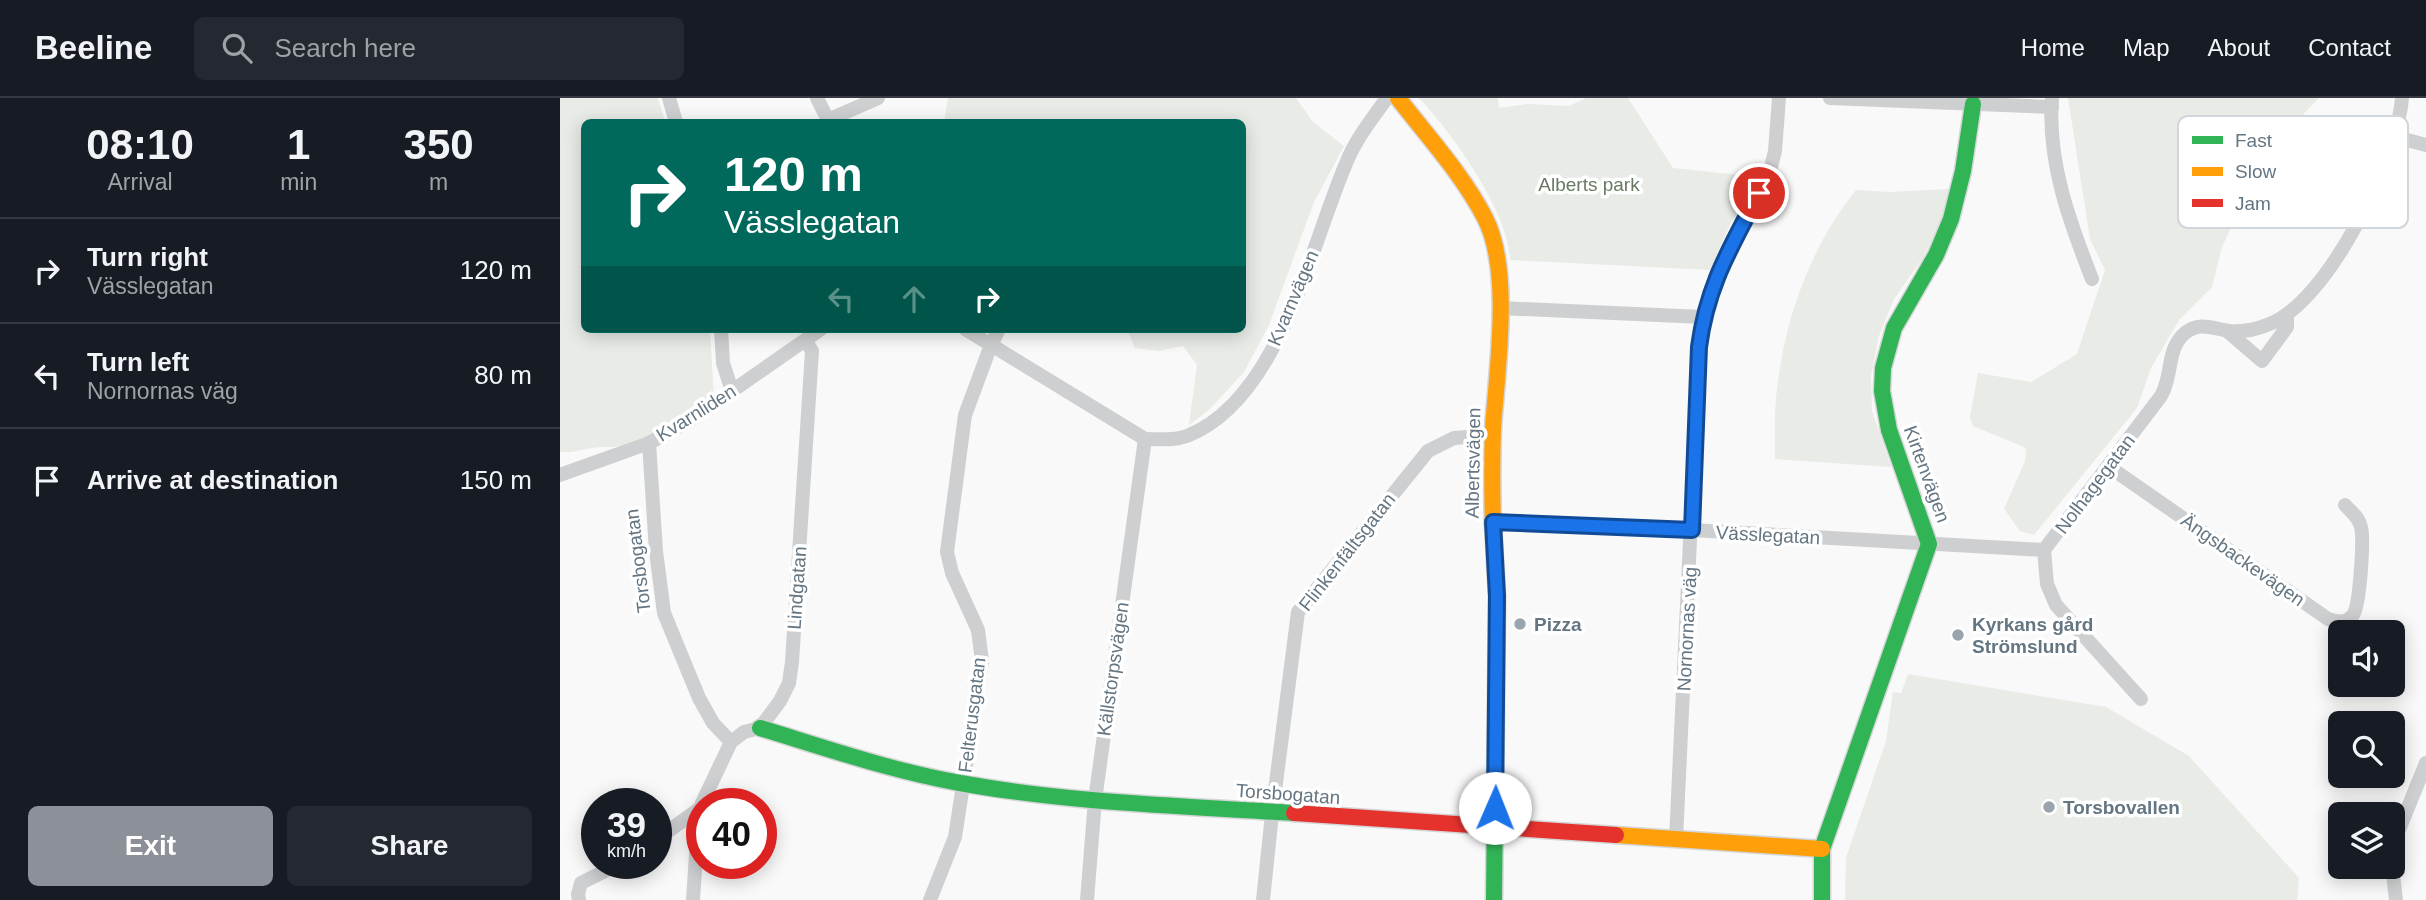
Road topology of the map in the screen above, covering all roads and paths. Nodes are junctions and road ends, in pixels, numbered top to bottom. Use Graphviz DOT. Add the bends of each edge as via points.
graph roads {
  1 [pos="668,98"];
  2 [pos="817,98"];
  3 [pos="878,98"];
  4 [pos="1387,98"];
  5 [pos="1398,98"];
  6 [pos="1779,98"];
  7 [pos="1829,98"];
  8 [pos="2402,98"];
  9 [pos="2052,102"];
  10 [pos="1973,104"];
  11 [pos="2399,116"];
  12 [pos="675,119"];
  13 [pos="827,119"];
  14 [pos="832,119"];
  15 [pos="2408,140"];
  16 [pos="2426,145"];
  17 [pos="2353,228"];
  18 [pos="2092,279"];
  19 [pos="1500,307"];
  20 [pos="2287,316"];
  21 [pos="1703,317"];
  22 [pos="2227,331"];
  23 [pos="721,333"];
  24 [pos="816,333"];
  25 [pos="972,333"];
  26 [pos="997,333"];
  27 [pos="806,341"];
  28 [pos="991,345"];
  29 [pos="732,391"];
  30 [pos="1493,435"];
  31 [pos="1145,439"];
  32 [pos="649,443"];
  33 [pos="2108,466"];
  34 [pos="560,475"];
  35 [pos="2345,505"];
  36 [pos="1493,522"];
  37 [pos="1692,530"];
  38 [pos="1929,544"];
  39 [pos="2044,550"];
  40 [pos="2141,699"];
  41 [pos="760,728"];
  42 [pos="731,742"];
  43 [pos="2426,763"];
  44 [pos="963,784"];
  45 [pos="709,788"];
  46 [pos="1095,800"];
  47 [pos="1272,814"];
  48 [pos="2405,815"];
  49 [pos="686,817"];
  50 [pos="672,828"];
  51 [pos="1494,828"];
  52 [pos="1676,840"];
  53 [pos="1822,849"];
  54 [pos="589,879"];
  55 [pos="695,879"];
  56 [pos="2394,879"];
  57 [pos="579,900"];
  58 [pos="693,900"];
  59 [pos="930,900"];
  60 [pos="1087,900"];
  61 [pos="1263,900"];
  62 [pos="1494,900"];
  63 [pos="1822,900"];
  64 [pos="2396,900"];
  1 -- 12 [label="street"];
  2 -- 13 [label="street"];
  3 -- 14 [label="street"];
  4 -- 31 [label="street, Kvarnvägen" via="1361,131 1281,333 1263,366 1208,424 1172,440"];
  5 -- 19 [label="street, Albertsvägen" via="1486,219 1499,270"];
  6 -- 21 [label="street, Nornornas väg" via="1770,172 1715,278"];
  7 -- 10 [label="street"];
  8 -- 11 [label="street, Nolhagegatan"];
  9 -- 10 [label="street"];
  9 -- 18 [label="street" via="2056,159 2072,227"];
  10 -- 38 [label="street, Kirtenvägen" via="1951,218 1895,321 1882,374 1885,418"];
  15 -- 16 [label="street"];
  17 -- 20 [label="street, Nolhagegatan" via="2306,297"];
  19 -- 21 [label="street"];
  19 -- 30 [label="street, Albertsvägen"];
  20 -- 22 [label="street, Nolhagegatan" via="2252,330"];
  20 -- 22 [label="street, Nolhagegatan" via="2287,327 2262,360"];
  21 -- 37 [label="street, Nornornas väg"];
  22 -- 33 [label="street, Nolhagegatan" via="2199,326 2178,339 2166,387"];
  23 -- 29 [label="street" via="723,363"];
  24 -- 27 [label="street, Kvarnliden"];
  25 -- 28 [label="street"];
  26 -- 28 [label="street, Felterusgatan"];
  27 -- 29 [label="street, Kvarnliden"];
  27 -- 41 [label="street, Lindgatan" via="813,351 792,662 789,683"];
  28 -- 31 [label="street"];
  28 -- 44 [label="street, Felterusgatan" via="965,415 947,552 981,645"];
  29 -- 32 [label="street, Kvarnliden"];
  30 -- 36 [label="street, Albertsvägen"];
  30 -- 47 [label="street, Flinkenfältsgatan" via="1454,438 1427,451 1298,612"];
  31 -- 46 [label="street, Källstorpsvägen"];
  32 -- 34 [label="street, Kvarnliden"];
  32 -- 42 [label="street, Torsbogatan" via="664,613 699,698"];
  33 -- 35 [label="street, Ängsbackevägen" via="2328,620 2340,623 2357,610 2363,541 2358,518"];
  33 -- 39 [label="street, Nolhagegatan"];
  36 -- 37 [label="street, Vässlegatan"];
  36 -- 51 [label="street, Albertsvägen" via="1497,596"];
  37 -- 38 [label="street, Vässlegatan"];
  37 -- 52 [label="street, Nornornas väg"];
  38 -- 39 [label="street, Vässlegatan"];
  38 -- 53 [label="street, Kirtenvägen"];
  39 -- 40 [label="street, Nolhagegatan" via="2047,584 2056,605"];
  41 -- 42 [label="street, Lindgatan"];
  41 -- 44 [label="street, Torsbogatan"];
  42 -- 45 [label="street"];
  43 -- 48 [label="street"];
  44 -- 46 [label="street, Torsbogatan"];
  44 -- 59 [label="street, Felterusgatan" via="955,837"];
  46 -- 47 [label="street, Torsbogatan"];
  46 -- 60 [label="street, Källstorpsvägen"];
  47 -- 51 [label="street, Torsbogatan"];
  47 -- 61 [label="street, Flinkenfältsgatan"];
  49 -- 50 [label="street"];
  51 -- 52 [label="street, Torsbogatan"];
  51 -- 62 [label="street, Albertsvägen"];
  52 -- 53 [label="street, Torsbogatan"];
  53 -- 63 [label="street, Kirtenvägen"];
  54 -- 57 [label="street" via="581,883"];
  55 -- 58 [label="street"];
  56 -- 64 [label="street"];
}
